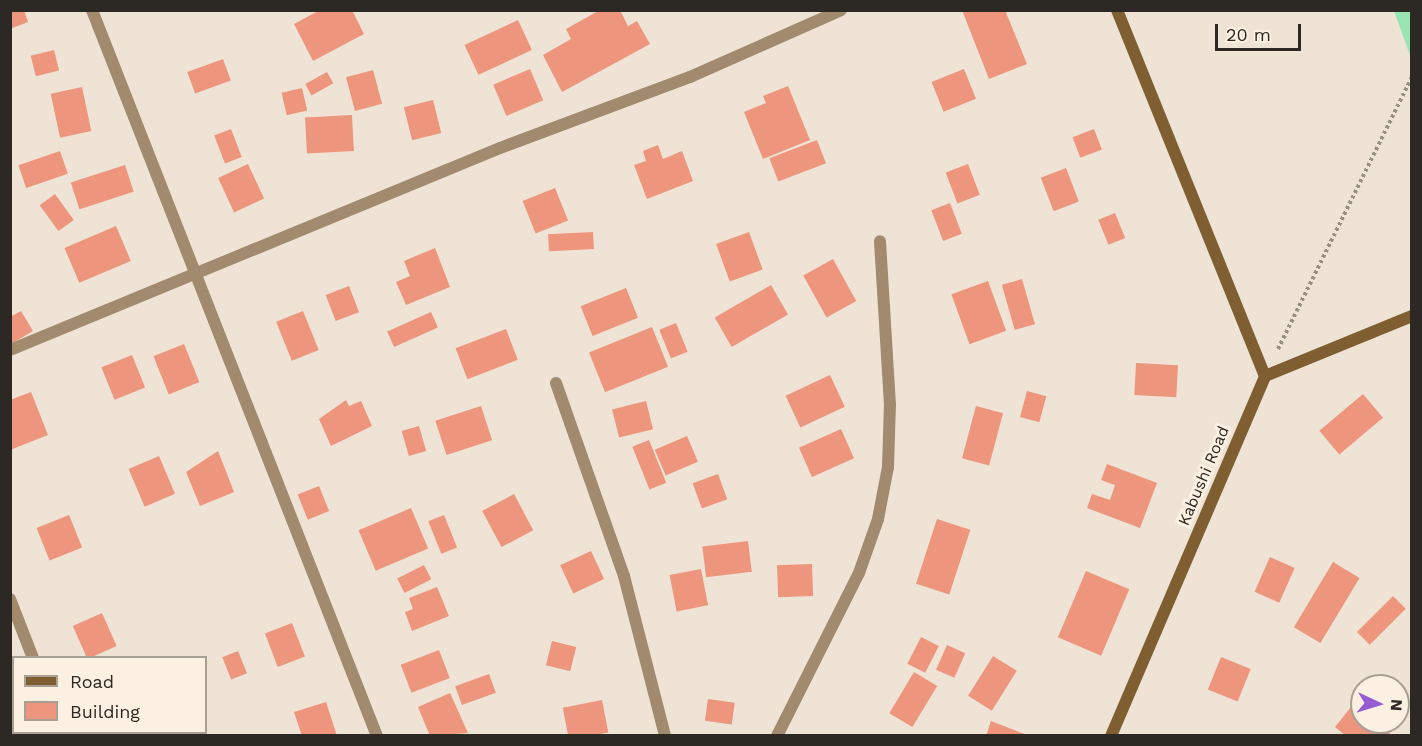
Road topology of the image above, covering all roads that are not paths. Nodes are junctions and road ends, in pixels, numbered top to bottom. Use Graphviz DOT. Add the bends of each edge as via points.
graph roads {
  1 [pos="92,10"];
  2 [pos="841,10"];
  3 [pos="1117,10"];
  4 [pos="814,16"];
  5 [pos="880,241"];
  6 [pos="194,272"];
  7 [pos="1412,315"];
  8 [pos="10,350"];
  9 [pos="1264,376"];
  10 [pos="556,383"];
  11 [pos="10,599"];
  12 [pos="33,656"];
  13 [pos="377,735"];
  14 [pos="665,735"];
  15 [pos="777,735"];
  16 [pos="1111,735"];
  1 -- 6 [label="street"];
  2 -- 4 [label="street"];
  3 -- 9 [label="main road"];
  4 -- 6 [label="street" via="680,81"];
  5 -- 15 [label="street" via="890,405 888,467 878,519 859,573"];
  6 -- 8 [label="street"];
  6 -- 13 [label="street"];
  7 -- 9 [label="main road"];
  9 -- 16 [label="main road, Kabushi Road"];
  10 -- 14 [label="street" via="624,576"];
  11 -- 12 [label="street"];
}
